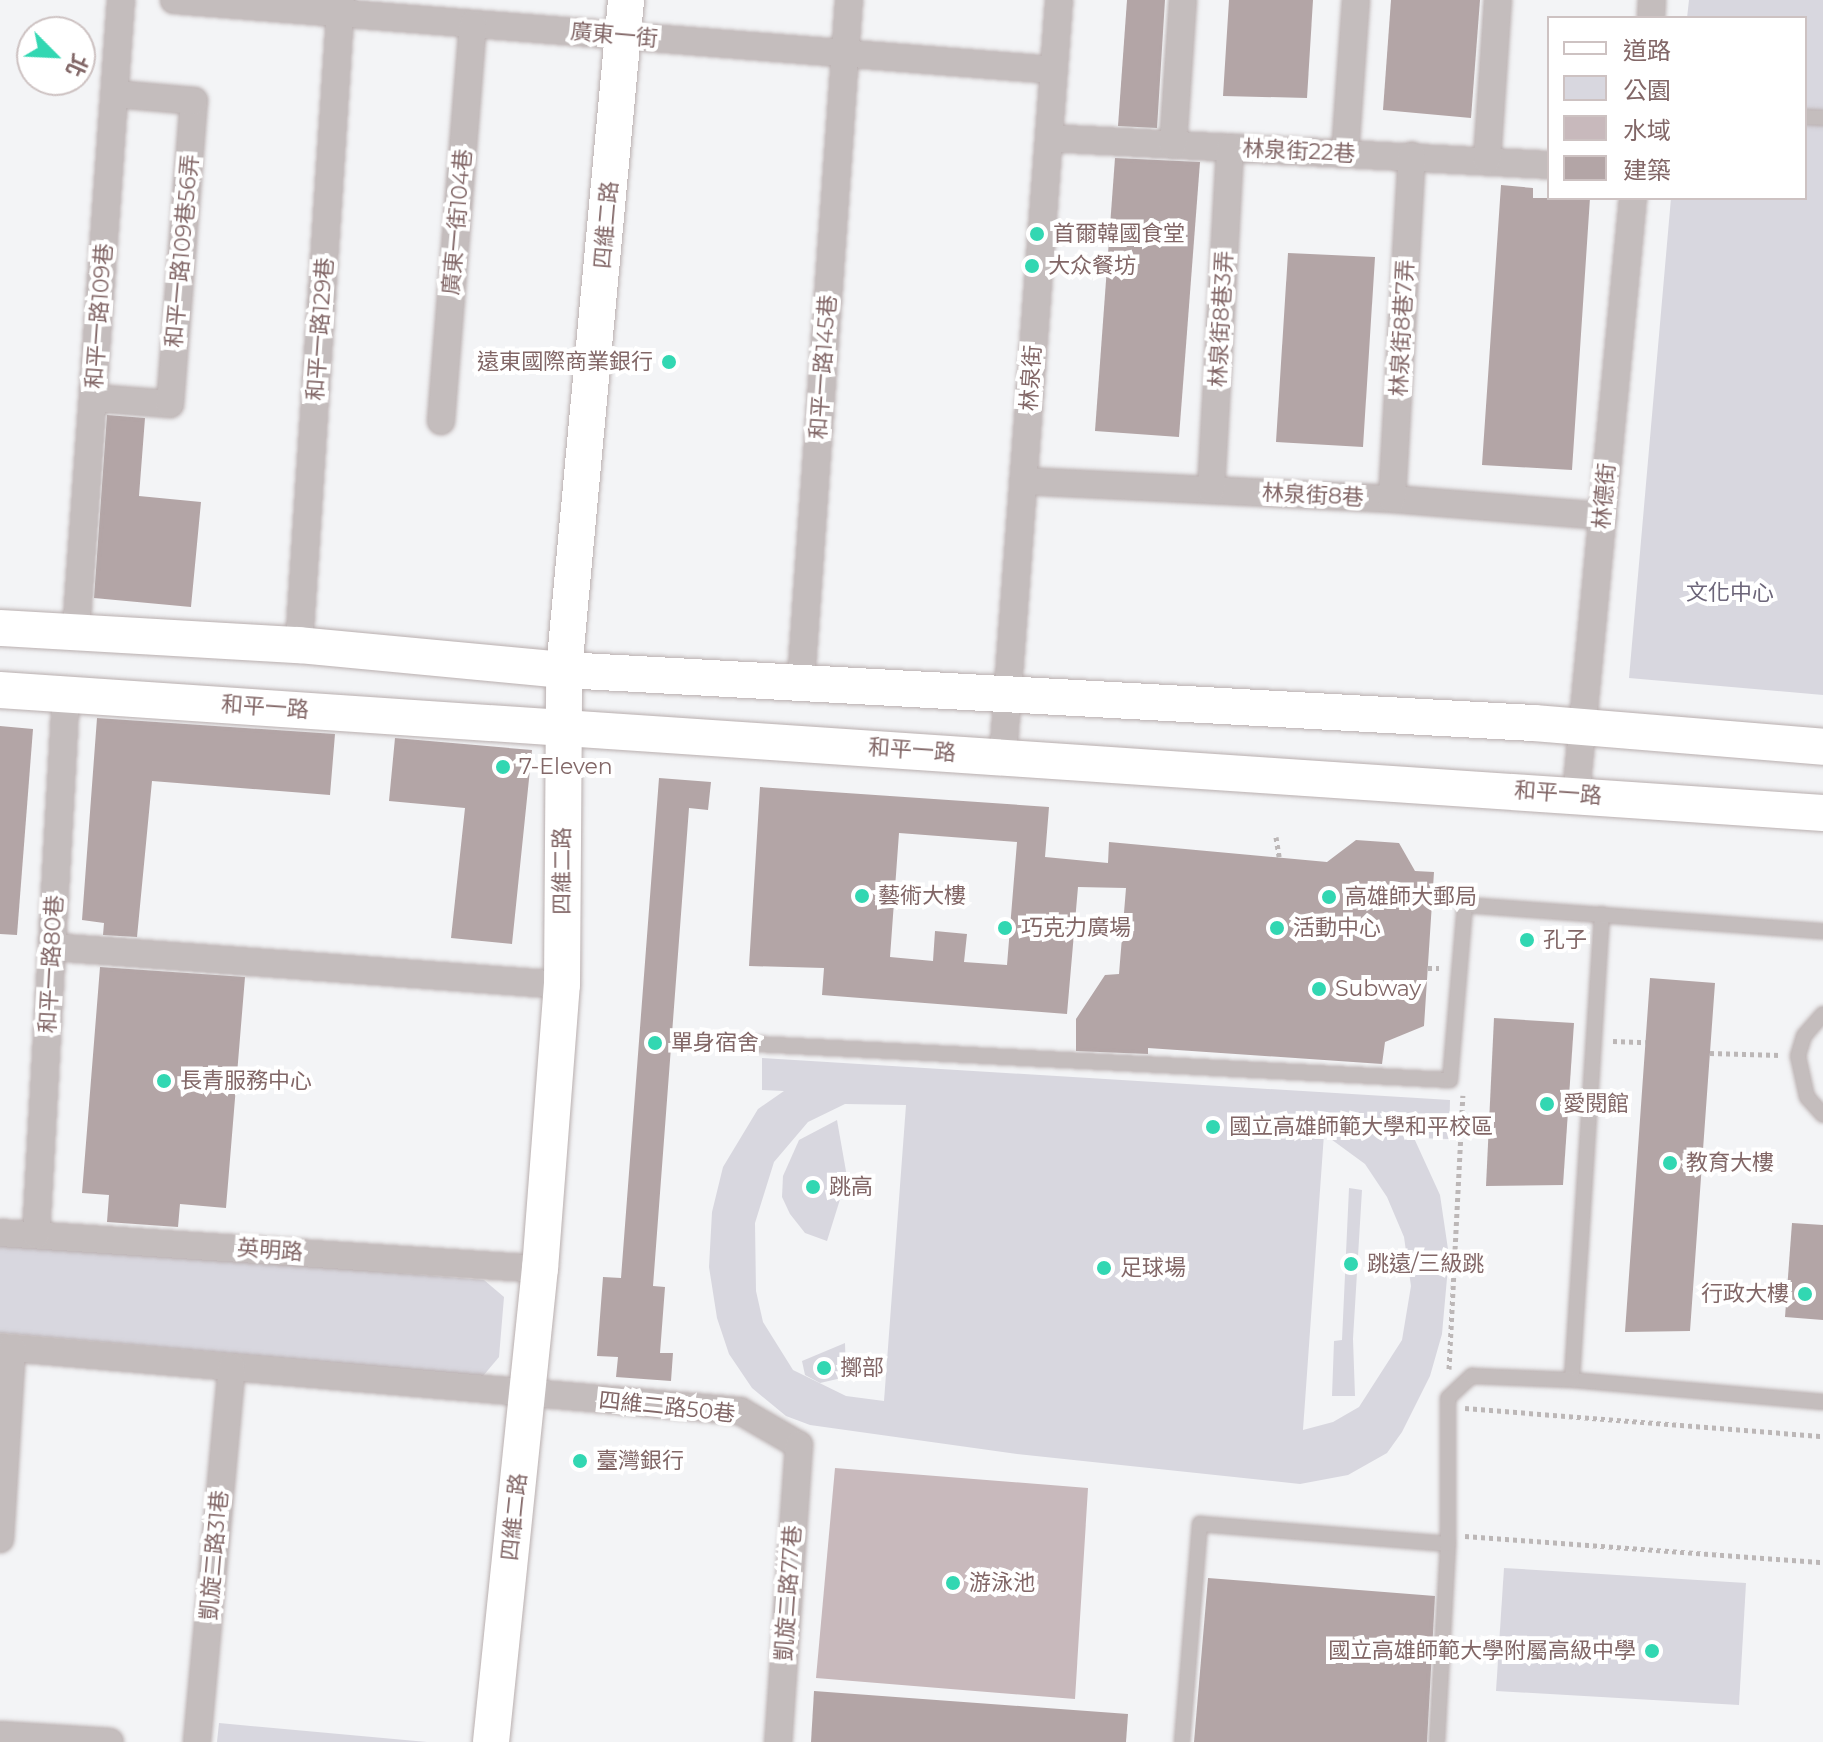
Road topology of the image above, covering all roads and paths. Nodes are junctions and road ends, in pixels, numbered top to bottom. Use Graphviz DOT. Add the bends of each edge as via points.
graph roads {
  1 [pos="121,0"];
  2 [pos="174,0"];
  3 [pos="626,0"];
  4 [pos="849,0"];
  5 [pos="1059,0"];
  6 [pos="1183,0"];
  7 [pos="1356,0"];
  8 [pos="1498,0"];
  9 [pos="341,7"];
  10 [pos="473,24"];
  11 [pos="623,36"];
  12 [pos="844,53"];
  13 [pos="1054,70"];
  14 [pos="115,94"];
  15 [pos="1049,138"];
  16 [pos="1173,145"];
  17 [pos="1230,148"];
  18 [pos="1345,153"];
  19 [pos="1412,156"];
  20 [pos="1487,160"];
  21 [pos="1547,165"];
  22 [pos="1633,200"];
  23 [pos="94,398"];
  24 [pos="441,421"];
  25 [pos="1023,481"];
  26 [pos="1211,490"];
  27 [pos="1392,499"];
  28 [pos="1603,516"];
  29 [pos="0,628"];
  30 [pos="76,632"];
  31 [pos="299,645"];
  32 [pos="564,670"];
  33 [pos="801,681"];
  34 [pos="0,690"];
  35 [pos="66,694"];
  36 [pos="1006,697"];
  37 [pos="561,726"];
  38 [pos="1582,727"];
  39 [pos="1823,747"];
  40 [pos="1003,756"];
  41 [pos="1576,794"];
  42 [pos="1823,813"];
  43 [pos="1276,837"];
  44 [pos="1279,857"];
  45 [pos="1602,914"];
  46 [pos="1823,931"];
  47 [pos="52,947"];
  48 [pos="1428,968"];
  49 [pos="1439,968"];
  50 [pos="562,985"];
  51 [pos="1823,1014"];
  52 [pos="1600,1040"];
  53 [pos="1646,1042"];
  54 [pos="756,1044"];
  55 [pos="1710,1053"];
  56 [pos="1789,1055"];
  57 [pos="1450,1080"];
  58 [pos="1823,1115"];
  59 [pos="0,1233"];
  60 [pos="36,1235"];
  61 [pos="540,1269"];
  62 [pos="6,1347"];
  63 [pos="232,1368"];
  64 [pos="1572,1380"];
  65 [pos="527,1394"];
  66 [pos="1448,1398"];
  67 [pos="1823,1402"];
  68 [pos="1464,1423"];
  69 [pos="1823,1436"];
  70 [pos="799,1445"];
  71 [pos="0,1539"];
  72 [pos="1451,1541"];
  73 [pos="1823,1562"];
  74 [pos="0,1735"];
  75 [pos="110,1742"];
  76 [pos="197,1742"];
  77 [pos="491,1742"];
  78 [pos="778,1742"];
  79 [pos="1182,1742"];
  80 [pos="1437,1742"];
  1 -- 14 [label="street, 和平一路109巷"];
  2 -- 9 [label="street, 廣東一街"];
  3 -- 11 [label="street, 四維二路"];
  4 -- 12 [label="street, 和平一路145巷"];
  5 -- 13 [label="street, 林泉街"];
  6 -- 16 [label="street"];
  7 -- 18 [label="street"];
  8 -- 20 [label="street"];
  9 -- 10 [label="street, 廣東一街"];
  9 -- 31 [label="street, 和平一路129巷"];
  10 -- 11 [label="street, 廣東一街"];
  10 -- 24 [label="street, 廣東一街104巷"];
  11 -- 12 [label="street, 廣東一街"];
  11 -- 32 [label="street, 四維二路"];
  12 -- 13 [label="street, 廣東一街"];
  12 -- 33 [label="street, 和平一路145巷"];
  13 -- 15 [label="street, 林泉街"];
  14 -- 23 [label="street, 和平一路109巷"];
  14 -- 23 [label="street, 和平一路109巷56弄" via="194,101 170,404"];
  15 -- 16 [label="street, 林泉街22巷"];
  15 -- 25 [label="street, 林泉街"];
  16 -- 17 [label="street, 林泉街22巷"];
  17 -- 18 [label="street, 林泉街22巷"];
  17 -- 26 [label="street, 林泉街8巷3弄"];
  18 -- 19 [label="street, 林泉街22巷"];
  19 -- 20 [label="street, 林泉街22巷"];
  19 -- 27 [label="street, 林泉街8巷7弄"];
  20 -- 21 [label="street, 林泉街22巷"];
  22 -- 28 [label="street, 林德街"];
  23 -- 30 [label="street, 和平一路109巷"];
  25 -- 26 [label="street, 林泉街8巷"];
  25 -- 36 [label="street, 林泉街"];
  26 -- 27 [label="street, 林泉街8巷"];
  27 -- 28 [label="street, 林泉街8巷"];
  28 -- 38 [label="street, 林德街"];
  29 -- 30 [label="street"];
  30 -- 31 [label="street"];
  31 -- 32 [label="street"];
  32 -- 33 [label="street"];
  32 -- 37 [label="street, 四維二路"];
  33 -- 36 [label="street"];
  34 -- 35 [label="street, 和平一路"];
  35 -- 37 [label="street, 和平一路"];
  35 -- 47 [label="street, 和平一路80巷"];
  36 -- 38 [label="street"];
  36 -- 40 [label="street, 林泉街"];
  37 -- 40 [label="street, 和平一路"];
  37 -- 50 [label="street, 四維二路"];
  38 -- 39 [label="street"];
  38 -- 41 [label="street, 林德街"];
  40 -- 41 [label="street, 和平一路"];
  41 -- 42 [label="street, 和平一路"];
  43 -- 44 [label="path"];
  45 -- 46 [label="lane"];
  45 -- 57 [label="lane" via="1465,905"];
  45 -- 64 [label="lane"];
  47 -- 50 [label="street"];
  47 -- 60 [label="street, 和平一路80巷"];
  48 -- 49 [label="path"];
  50 -- 61 [label="street, 四維二路"];
  51 -- 58 [label="lane" via="1804,1036 1798,1056 1807,1097"];
  52 -- 53 [label="path"];
  54 -- 57 [label="lane"];
  55 -- 56 [label="path"];
  57 -- 66 [label="path" via="1463,1095"];
  59 -- 60 [label="street, 英明路"];
  60 -- 61 [label="street, 英明路"];
  61 -- 65 [label="street, 四維二路"];
  62 -- 63 [label="street"];
  62 -- 71 [label="street"];
  63 -- 65 [label="street"];
  63 -- 76 [label="street, 凱旋二路31巷"];
  64 -- 66 [label="lane" via="1472,1376"];
  64 -- 67 [label="lane"];
  65 -- 70 [label="street, 四維二路50巷" via="740,1411"];
  65 -- 77 [label="street, 四維二路"];
  66 -- 72 [label="lane"];
  68 -- 69 [label="path" via="1465,1408"];
  70 -- 78 [label="street, 凱旋二路77巷"];
  72 -- 73 [label="path"];
  72 -- 79 [label="lane" via="1200,1524"];
  72 -- 80 [label="lane"];
  74 -- 75 [label="street"];
}
